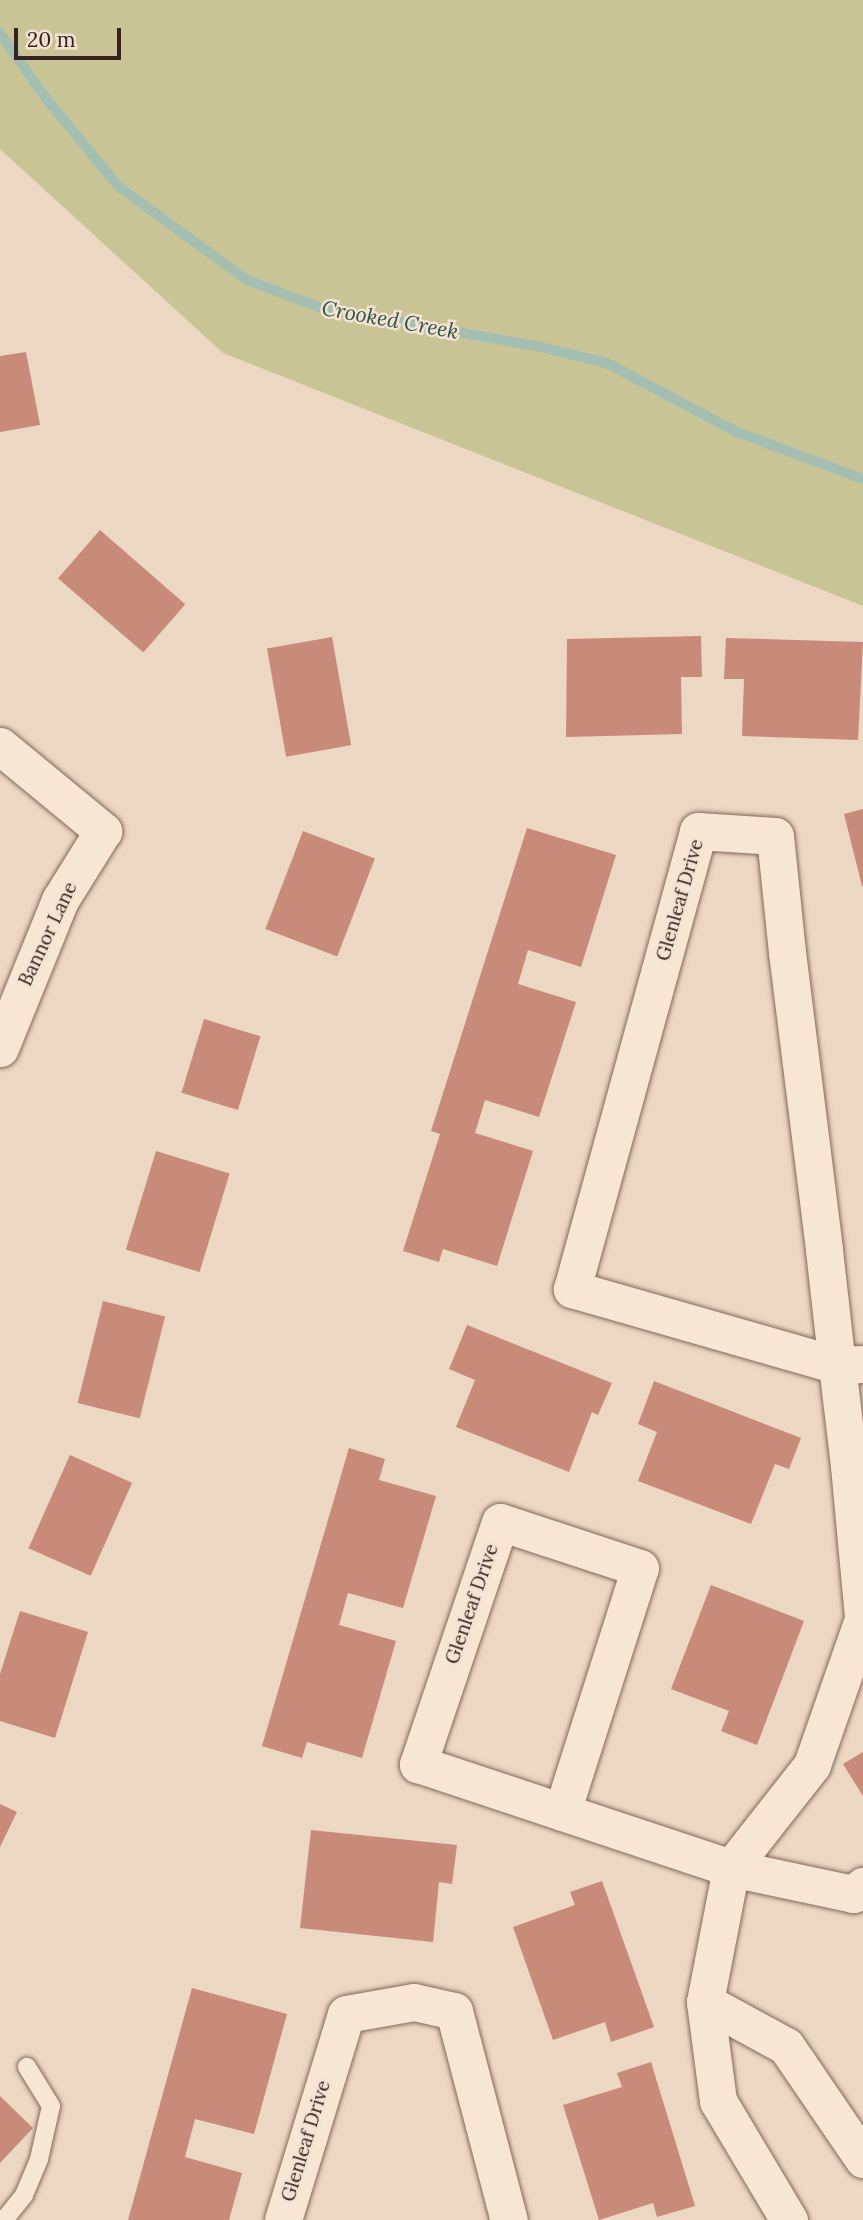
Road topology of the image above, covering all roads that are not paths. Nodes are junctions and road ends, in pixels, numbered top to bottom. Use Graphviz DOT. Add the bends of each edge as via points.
graph roads {
  1 [pos="0,746"];
  2 [pos="0,1048"];
  3 [pos="850,1364"];
  4 [pos="863,1618"];
  5 [pos="562,1812"];
  6 [pos="731,1868"];
  7 [pos="863,1886"];
  8 [pos="705,2001"];
  9 [pos="27,2067"];
  10 [pos="863,2159"];
  11 [pos="4,2220"];
  12 [pos="282,2220"];
  13 [pos="509,2220"];
  14 [pos="789,2220"];
  1 -- 2 [label="street, Bannor Lane" via="103,831 60,900"];
  3 -- 3 [label="street, Glenleaf Drive" via="775,836 698,831 572,1289"];
  3 -- 4 [label="street, Glenleaf Drive"];
  4 -- 6 [label="street, Glenleaf Drive" via="812,1765"];
  5 -- 5 [label="street, Glenleaf Drive" via="418,1764 499,1522 640,1568"];
  5 -- 6 [label="street, Glenleaf Drive"];
  6 -- 7 [label="street, Glenleaf Drive" via="853,1894"];
  6 -- 8 [label="street, Glenleaf Drive"];
  8 -- 10 [label="street" via="786,2046"];
  8 -- 14 [label="street, Glenleaf Drive" via="718,2101"];
  9 -- 11 [label="lane" via="51,2106 39,2159 24,2194"];
  12 -- 13 [label="street, Glenleaf Drive" via="346,2014 414,2002 454,2011"];
}
